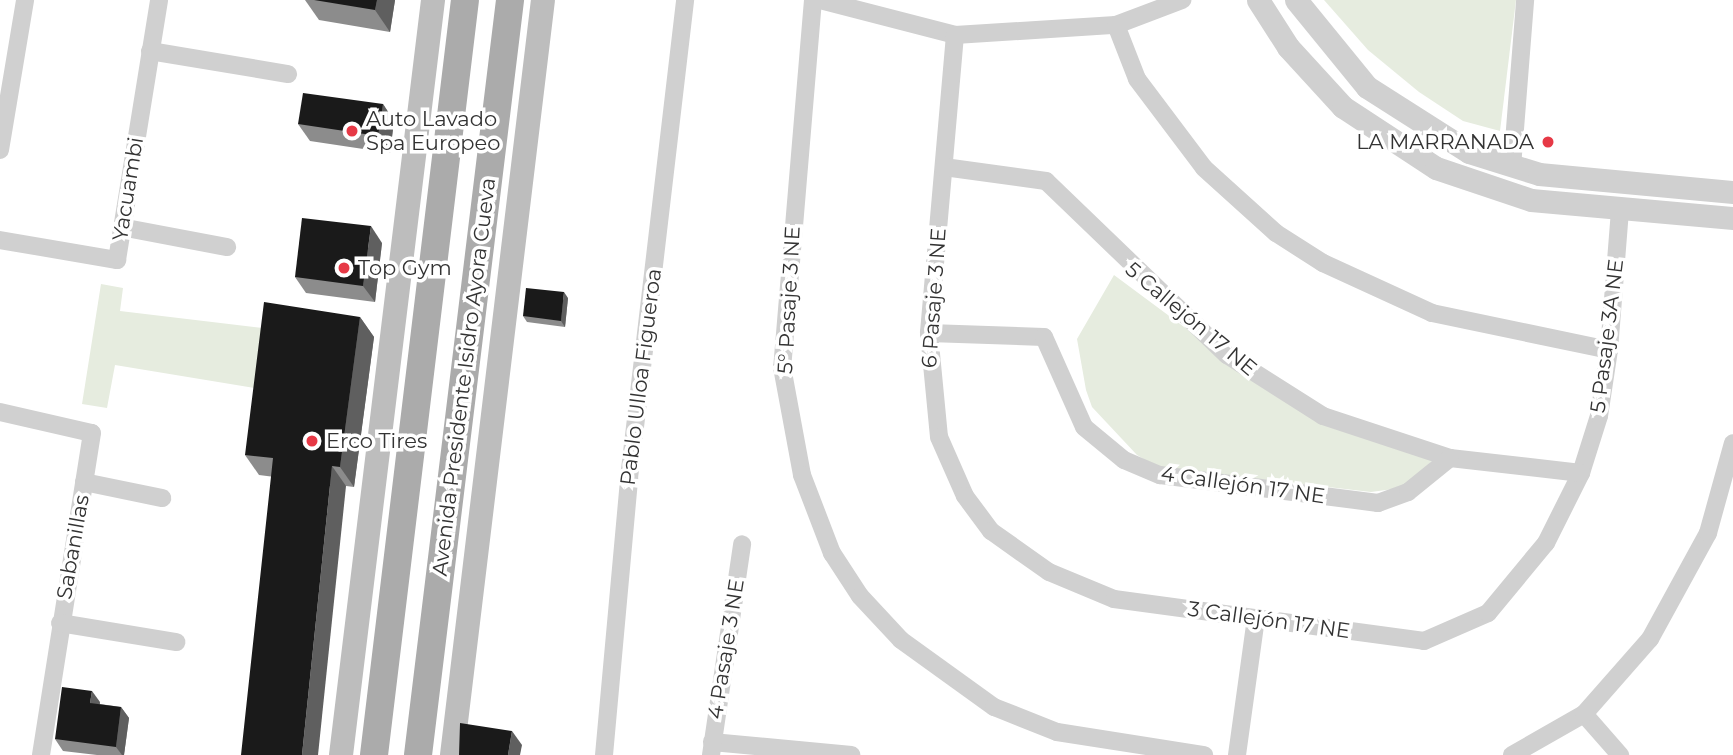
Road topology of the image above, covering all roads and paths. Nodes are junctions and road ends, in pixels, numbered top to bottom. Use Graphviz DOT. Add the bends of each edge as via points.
graph roads {
  1 [pos="25,0"];
  2 [pos="159,0"];
  3 [pos="433,0"];
  4 [pos="465,0"];
  5 [pos="510,0"];
  6 [pos="543,0"];
  7 [pos="685,0"];
  8 [pos="813,0"];
  9 [pos="820,0"];
  10 [pos="1182,0"];
  11 [pos="1258,0"];
  12 [pos="1296,0"];
  13 [pos="1525,0"];
  14 [pos="1116,25"];
  15 [pos="955,35"];
  16 [pos="9,43"];
  17 [pos="150,51"];
  18 [pos="288,74"];
  19 [pos="0,150"];
  20 [pos="944,166"];
  21 [pos="1512,167"];
  22 [pos="1733,192"];
  23 [pos="1620,209"];
  24 [pos="1733,218"];
  25 [pos="121,227"];
  26 [pos="0,240"];
  27 [pos="228,247"];
  28 [pos="929,333"];
  29 [pos="1609,350"];
  30 [pos="0,412"];
  31 [pos="1733,443"];
  32 [pos="1450,458"];
  33 [pos="1581,473"];
  34 [pos="84,482"];
  35 [pos="162,498"];
  36 [pos="742,544"];
  37 [pos="1114,599"];
  38 [pos="1256,618"];
  39 [pos="60,623"];
  40 [pos="1424,641"];
  41 [pos="176,642"];
  42 [pos="1584,713"];
  43 [pos="711,748"];
  44 [pos="41,755"];
  45 [pos="341,755"];
  46 [pos="374,755"];
  47 [pos="418,755"];
  48 [pos="452,755"];
  49 [pos="604,755"];
  50 [pos="851,755"];
  51 [pos="1204,755"];
  52 [pos="1237,755"];
  53 [pos="1512,755"];
  54 [pos="1620,755"];
  1 -- 16 [label="street"];
  2 -- 17 [label="street, Yacuambi"];
  3 -- 45 [label="main road"];
  4 -- 46 [label="main road, Avenida Presidente Isidro Ayora Cueva"];
  5 -- 47 [label="main road, Avenida Presidente Isidro Ayora Cueva"];
  6 -- 48 [label="main road, Avenida Presidente Isidro Ayora Cueva"];
  7 -- 49 [label="street, Pablo Ulloa Figueroa" via="629,478"];
  8 -- 51 [label="street, 5° Pasaje 3 NE" via="782,368 792,438 815,513 852,586 901,640 978,698 1057,732"];
  9 -- 15 [label="street"];
  10 -- 14 [label="street"];
  11 -- 23 [label="street" via="1319,83 1403,152 1504,193"];
  12 -- 21 [label="street" via="1367,87 1436,135"];
  13 -- 21 [label="street"];
  14 -- 15 [label="street"];
  14 -- 29 [label="street" via="1137,79 1174,133 1235,198 1300,248 1367,288 1432,313"];
  15 -- 20 [label="street, 6 Pasaje 3 NE"];
  16 -- 19 [label="street"];
  17 -- 18 [label="street"];
  17 -- 25 [label="street, Yacuambi"];
  20 -- 28 [label="street, 6 Pasaje 3 NE"];
  20 -- 32 [label="street, 5 Callejón 17 NE" via="1043,179 1109,248 1241,365 1330,419"];
  21 -- 22 [label="street"];
  23 -- 24 [label="street"];
  23 -- 29 [label="street, 5 Pasaje 3A NE"];
  25 -- 26 [label="street, Yacuambi" via="114,261"];
  25 -- 27 [label="street"];
  28 -- 32 [label="street, 4 Callejón 17 NE" via="1044,337 1084,427 1124,460 1160,475 1378,503 1403,496"];
  28 -- 37 [label="street, 6 Pasaje 3 NE" via="939,437 980,518 1032,562"];
  29 -- 33 [label="street, 5 Pasaje 3A NE" via="1599,416"];
  30 -- 34 [label="street, Sabanillas" via="92,433"];
  31 -- 42 [label="street" via="1708,533 1677,594 1650,639"];
  32 -- 33 [label="street, 5 Callejón 17 NE"];
  33 -- 40 [label="street, 5 Pasaje 3A NE" via="1550,535 1503,600 1466,628"];
  34 -- 35 [label="street"];
  34 -- 39 [label="street, Sabanillas"];
  36 -- 43 [label="street, 4 Pasaje 3 NE"];
  37 -- 38 [label="street, 3 Callejón 17 NE"];
  38 -- 40 [label="street, 3 Callejón 17 NE"];
  38 -- 52 [label="street"];
  39 -- 41 [label="street"];
  39 -- 44 [label="street, Sabanillas"];
  42 -- 53 [label="street"];
  42 -- 54 [label="street"];
  43 -- 50 [label="street"];
}
